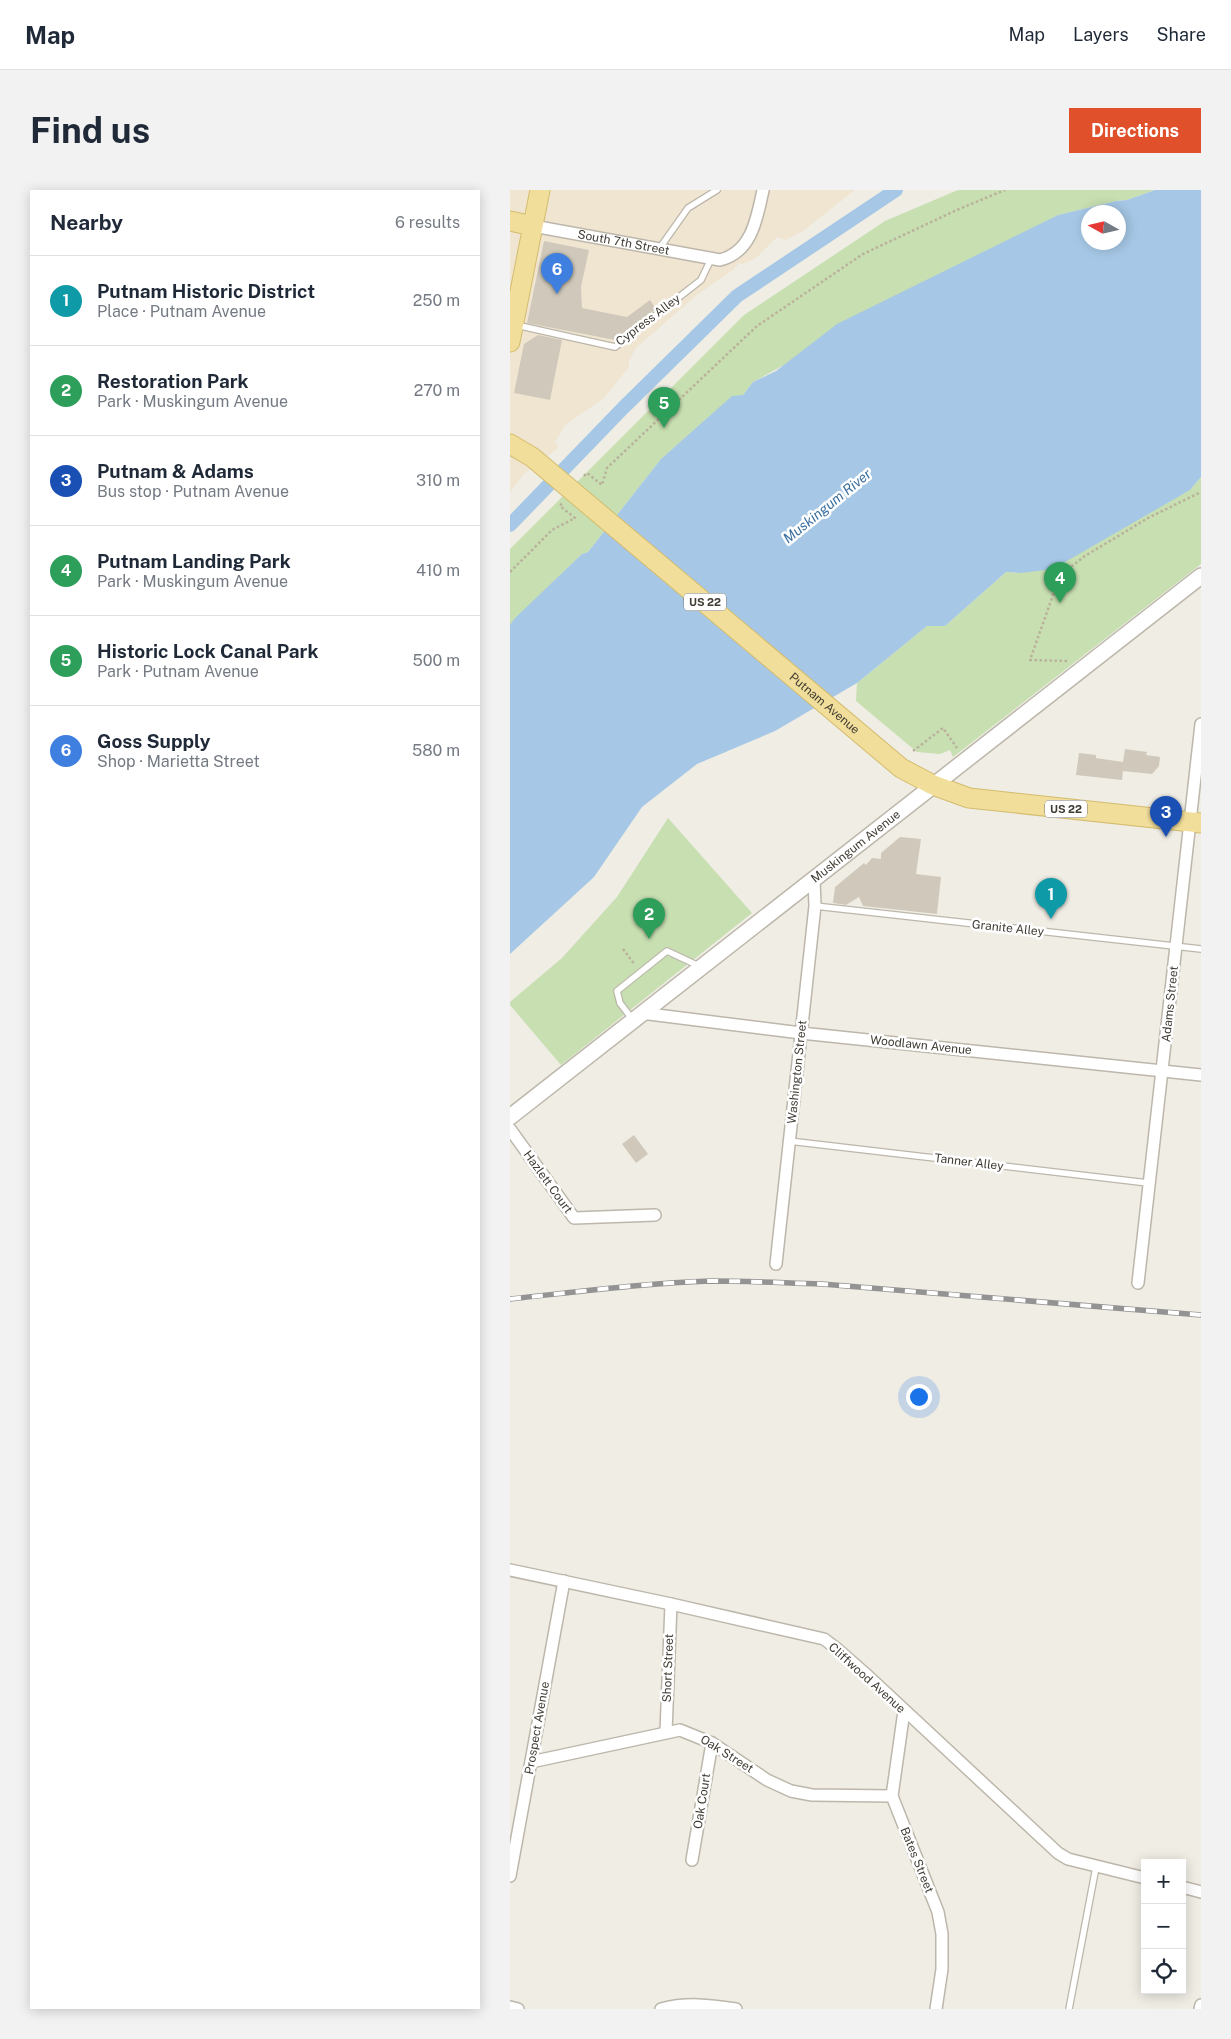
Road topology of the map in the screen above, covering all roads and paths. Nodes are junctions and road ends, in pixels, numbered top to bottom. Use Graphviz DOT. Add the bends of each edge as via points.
graph roads {
  1 [pos="540,190"];
  2 [pos="717,190"];
  3 [pos="762,190"];
  4 [pos="1005,190"];
  5 [pos="510,221"];
  6 [pos="533,226"];
  7 [pos="659,249"];
  8 [pos="711,260"];
  9 [pos="511,330"];
  10 [pos="510,444"];
  11 [pos="584,476"];
  12 [pos="1201,492"];
  13 [pos="562,503"];
  14 [pos="510,572"];
  15 [pos="1201,576"];
  16 [pos="1067,662"];
  17 [pos="1201,724"];
  18 [pos="957,748"];
  19 [pos="913,751"];
  20 [pos="1198,784"];
  21 [pos="933,785"];
  22 [pos="1196,823"];
  23 [pos="814,879"];
  24 [pos="815,906"];
  25 [pos="1176,946"];
  26 [pos="623,948"];
  27 [pos="1201,949"];
  28 [pos="700,967"];
  29 [pos="640,972"];
  30 [pos="637,1017"];
  31 [pos="801,1033"];
  32 [pos="1163,1071"];
  33 [pos="1201,1075"];
  34 [pos="510,1117"];
  35 [pos="510,1129"];
  36 [pos="789,1141"];
  37 [pos="1148,1183"];
  38 [pos="655,1215"];
  39 [pos="776,1264"];
  40 [pos="1138,1283"];
  41 [pos="510,1570"];
  42 [pos="564,1581"];
  43 [pos="671,1604"];
  44 [pos="904,1711"];
  45 [pos="666,1732"];
  46 [pos="712,1742"];
  47 [pos="531,1762"];
  48 [pos="892,1796"];
  49 [pos="692,1860"];
  50 [pos="1096,1867"];
  51 [pos="510,1876"];
  52 [pos="1141,1877"];
  53 [pos="1186,1888"];
  54 [pos="1201,1892"];
  55 [pos="1201,2005"];
  56 [pos="510,2008"];
  57 [pos="518,2009"];
  58 [pos="661,2009"];
  59 [pos="736,2009"];
  60 [pos="936,2009"];
  61 [pos="1069,2009"];
  62 [pos="1200,2009"];
  1 -- 6 [label="main road"];
  2 -- 7 [label="lane" via="688,208"];
  3 -- 8 [label="street, South 7th Street" via="758,213 743,246 724,259"];
  4 -- 11 [label="path" via="864,254 815,286 757,326 607,468 602,485 587,473"];
  5 -- 6 [label="main road, South 7th Street"];
  6 -- 7 [label="street, South 7th Street"];
  6 -- 9 [label="main road"];
  7 -- 8 [label="street, South 7th Street"];
  8 -- 9 [label="lane, Cypress Alley" via="701,280 615,347"];
  10 -- 21 [label="main road, Putnam Avenue / US 22" via="532,457 901,768"];
  12 -- 16 [label="path" via="1148,518 1085,556 1062,577 1046,611 1030,660"];
  13 -- 14 [label="path" via="560,506 575,518 552,530"];
  15 -- 21 [label="street, Muskingum Avenue"];
  17 -- 20 [label="street, Adams Street"];
  18 -- 19 [label="path" via="942,728"];
  20 -- 22 [label="street, Adams Street"];
  21 -- 22 [label="main road, Putnam Avenue / US 22" via="969,798"];
  21 -- 23 [label="street, Muskingum Avenue"];
  22 -- 25 [label="street, Adams Street"];
  23 -- 24 [label="street, Washington Street"];
  23 -- 28 [label="street, Muskingum Avenue"];
  24 -- 25 [label="lane, Granite Alley"];
  24 -- 31 [label="street, Washington Street"];
  25 -- 27 [label="lane, Granite Alley"];
  25 -- 32 [label="street, Adams Street"];
  26 -- 29 [label="path"];
  28 -- 29 [label="lane" via="667,951"];
  28 -- 30 [label="street, Muskingum Avenue"];
  29 -- 30 [label="lane" via="617,991 620,1003"];
  30 -- 31 [label="street, Woodlawn Avenue"];
  30 -- 34 [label="street, Muskingum Avenue"];
  31 -- 32 [label="street, Woodlawn Avenue"];
  31 -- 36 [label="street, Washington Street"];
  32 -- 33 [label="street, Woodlawn Avenue"];
  32 -- 37 [label="street, Adams Street"];
  35 -- 38 [label="street, Hazlett Court" via="574,1218"];
  36 -- 37 [label="lane, Tanner Alley"];
  36 -- 39 [label="street, Washington Street"];
  37 -- 40 [label="street, Adams Street"];
  41 -- 42 [label="street, Cliffwood Avenue"];
  42 -- 43 [label="street, Cliffwood Avenue"];
  42 -- 47 [label="street, Prospect Avenue"];
  43 -- 44 [label="street, Cliffwood Avenue" via="824,1639"];
  43 -- 45 [label="street, Short Street"];
  44 -- 48 [label="street, Bates Street"];
  44 -- 50 [label="street, Cliffwood Avenue" via="1058,1852 1068,1860"];
  45 -- 46 [label="street, Oak Street" via="680,1730"];
  45 -- 47 [label="street, Oak Street"];
  46 -- 48 [label="street, Oak Street" via="767,1780 791,1791 812,1795"];
  46 -- 49 [label="street, Oak Court"];
  47 -- 51 [label="street, Prospect Avenue"];
  48 -- 60 [label="street, Bates Street" via="938,1912 942,1969"];
  50 -- 52 [label="street, Cliffwood Avenue"];
  50 -- 61 [label="lane"];
  53 -- 54 [label="street"];
  55 -- 62 [label="street"];
  56 -- 57 [label="street"];
  58 -- 59 [label="street" via="678,2004"];
}
